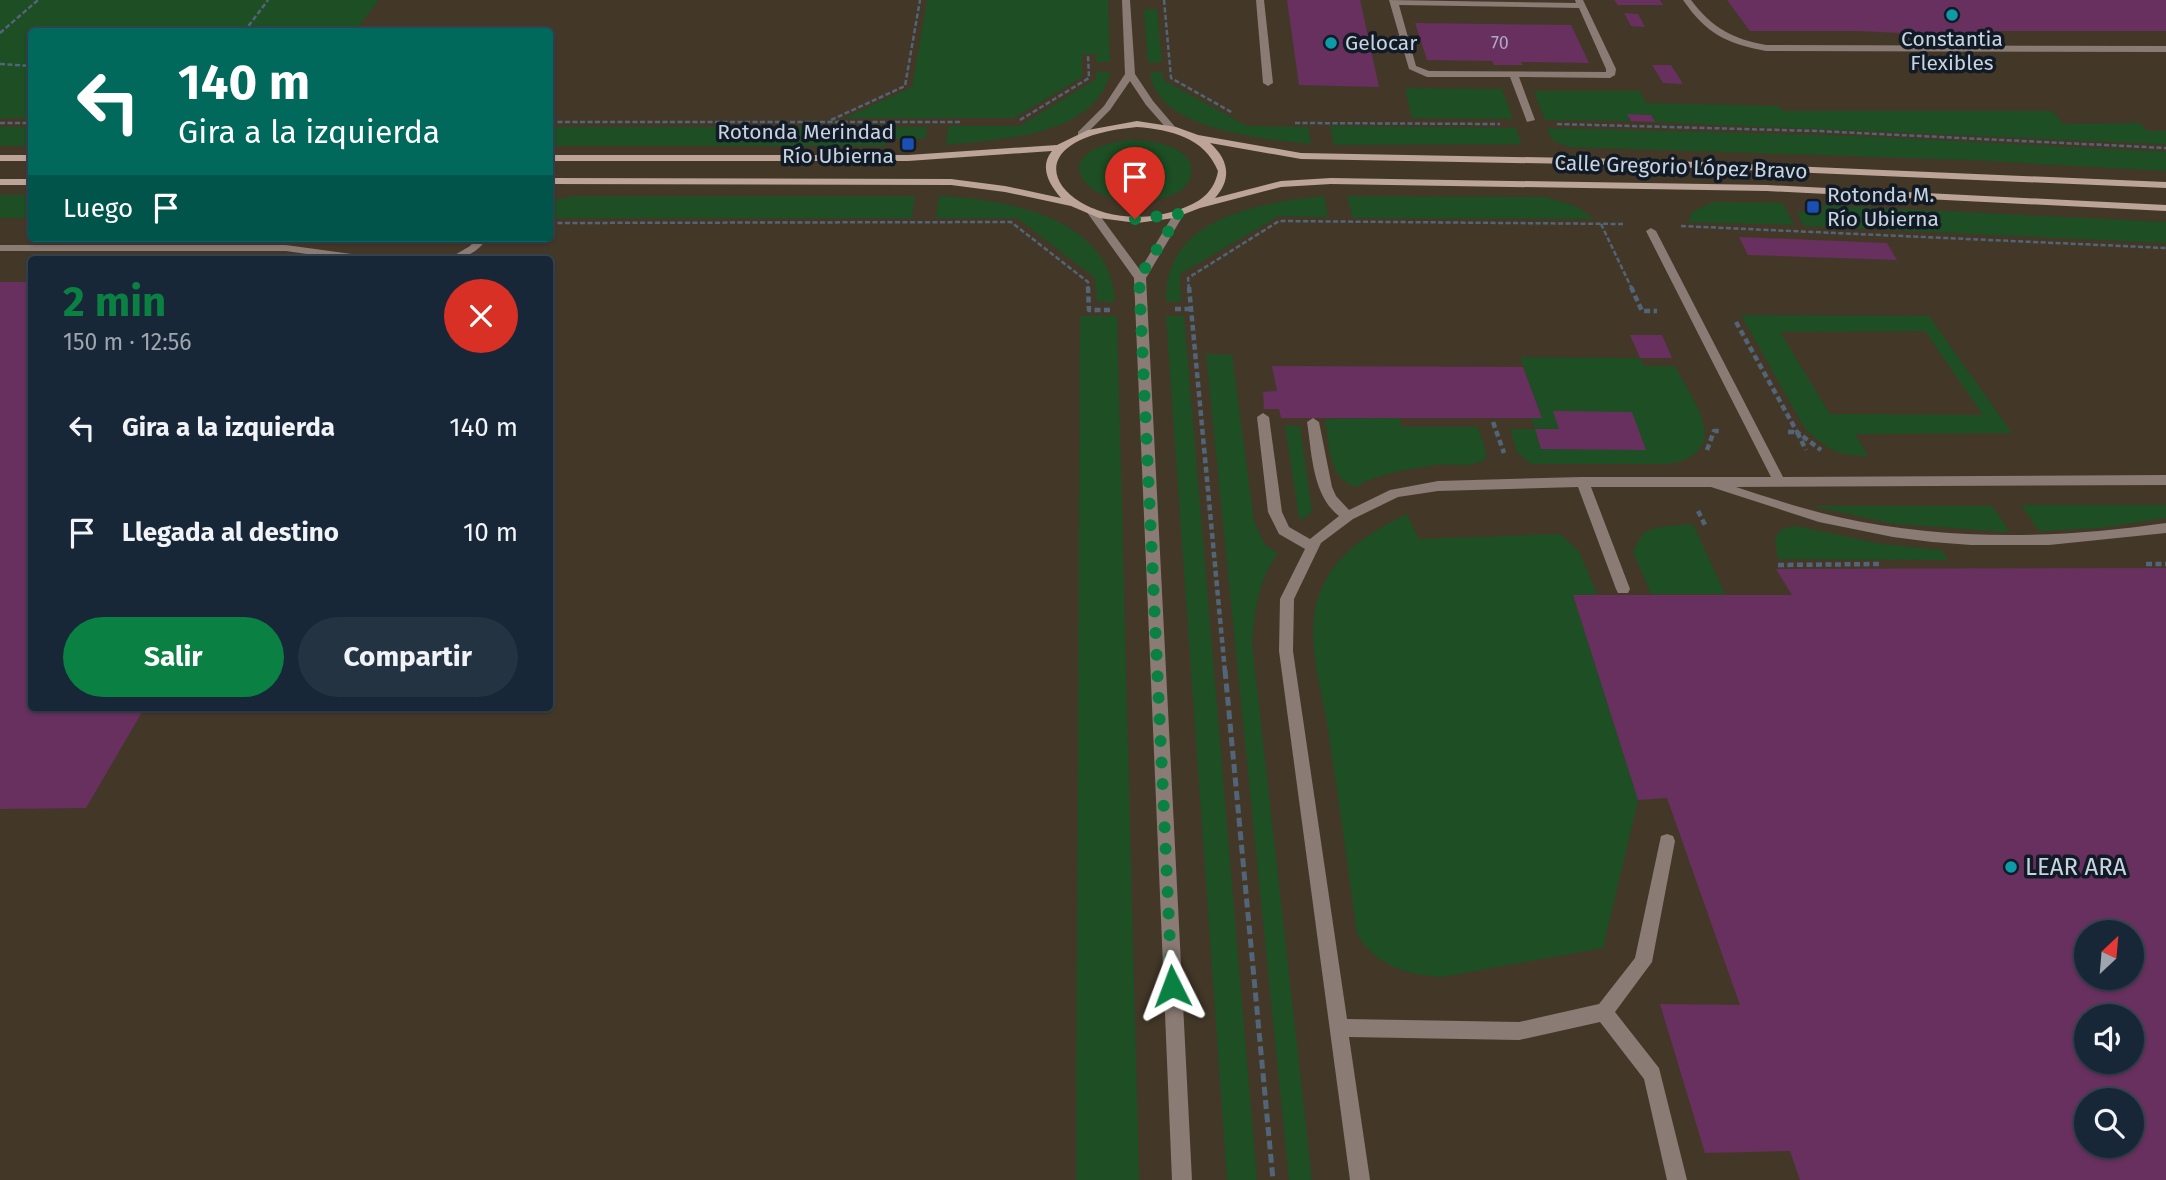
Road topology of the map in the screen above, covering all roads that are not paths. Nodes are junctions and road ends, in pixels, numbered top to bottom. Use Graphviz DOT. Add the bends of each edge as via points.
graph roads {
  1 [pos="1126,0"];
  2 [pos="1260,0"];
  3 [pos="1687,0"];
  4 [pos="1393,1"];
  5 [pos="1580,3"];
  6 [pos="2166,49"];
  7 [pos="1130,74"];
  8 [pos="1514,76"];
  9 [pos="1268,83"];
  10 [pos="1530,120"];
  11 [pos="1171,128"];
  12 [pos="1081,134"];
  13 [pos="1196,138"];
  14 [pos="1060,148"];
  15 [pos="0,158"];
  16 [pos="28,158"];
  17 [pos="553,158"];
  18 [pos="553,181"];
  19 [pos="0,182"];
  20 [pos="28,182"];
  21 [pos="2166,185"];
  22 [pos="1077,204"];
  23 [pos="1198,206"];
  24 [pos="2166,208"];
  25 [pos="1091,211"];
  26 [pos="1179,214"];
  27 [pos="1651,231"];
  28 [pos="479,242"];
  29 [pos="0,248"];
  30 [pos="344,256"];
  31 [pos="459,256"];
  32 [pos="1139,278"];
  33 [pos="1263,417"];
  34 [pos="1313,422"];
  35 [pos="2166,480"];
  36 [pos="1779,481"];
  37 [pos="1582,482"];
  38 [pos="1705,482"];
  39 [pos="1348,516"];
  40 [pos="2166,528"];
  41 [pos="1312,547"];
  42 [pos="1623,589"];
  43 [pos="1667,841"];
  44 [pos="1604,1012"];
  45 [pos="1339,1028"];
  46 [pos="1182,1180"];
  47 [pos="1360,1180"];
  48 [pos="1677,1180"];
  1 -- 7 [label="street"];
  2 -- 9 [label="street"];
  3 -- 6 [label="street" via="1710,29 1730,41 1766,48"];
  4 -- 5 [label="street"];
  4 -- 8 [label="street" via="1412,67 1418,71"];
  5 -- 8 [label="street" via="1611,75"];
  7 -- 11 [label="street"];
  7 -- 12 [label="street" via="1107,108"];
  8 -- 10 [label="street"];
  11 -- 12 [label="main road" via="1123,124"];
  11 -- 13 [label="main road"];
  12 -- 14 [label="main road"];
  13 -- 21 [label="main road, Calle Gregorio López Bravo" via="1301,156 1626,162"];
  13 -- 23 [label="main road" via="1216,154 1223,171 1217,190"];
  14 -- 17 [label="main road" via="908,158"];
  14 -- 22 [label="main road" via="1051,176"];
  15 -- 16 [label="main road"];
  18 -- 22 [label="main road" via="951,182"];
  19 -- 20 [label="main road"];
  22 -- 25 [label="main road"];
  23 -- 24 [label="main road, Calle Gregorio López Bravo" via="1282,184 1331,181 1767,188"];
  23 -- 26 [label="main road"];
  25 -- 26 [label="main road" via="1135,219"];
  25 -- 32 [label="street"];
  26 -- 32 [label="street"];
  27 -- 36 [label="street"];
  28 -- 31 [label="street"];
  29 -- 30 [label="street" via="286,248"];
  32 -- 46 [label="street"];
  33 -- 41 [label="street" via="1275,512 1284,530"];
  34 -- 39 [label="street" via="1326,491 1336,510"];
  35 -- 36 [label="street"];
  36 -- 38 [label="street"];
  37 -- 38 [label="street"];
  37 -- 39 [label="street" via="1438,486 1395,493"];
  37 -- 42 [label="street"];
  38 -- 40 [label="street" via="1801,513 1919,535 2032,542"];
  39 -- 41 [label="street"];
  41 -- 45 [label="street" via="1287,599 1286,651"];
  43 -- 44 [label="street" via="1643,962"];
  44 -- 45 [label="street" via="1519,1031"];
  44 -- 48 [label="street" via="1652,1076"];
  45 -- 47 [label="street"];
}
